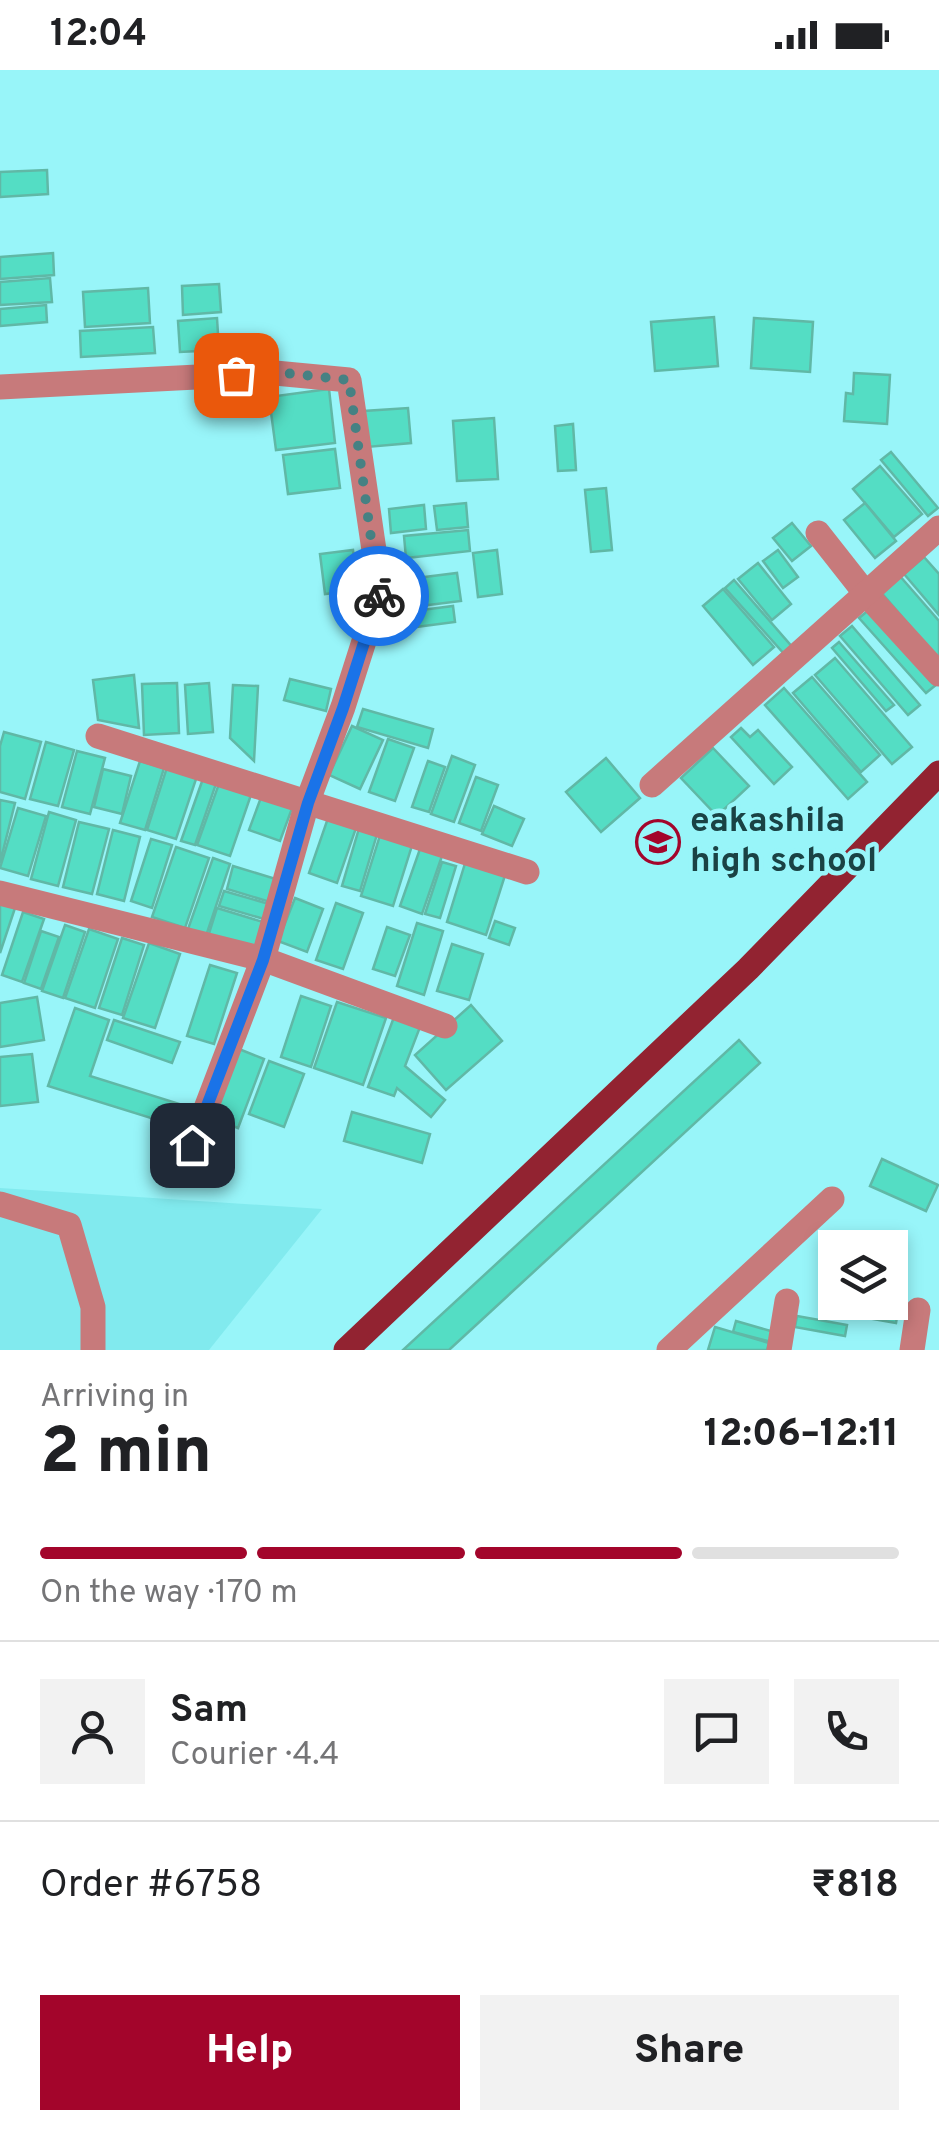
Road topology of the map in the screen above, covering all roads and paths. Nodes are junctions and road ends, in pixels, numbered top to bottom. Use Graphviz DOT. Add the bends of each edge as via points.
graph roads {
  1 [pos="0,387"];
  2 [pos="939,528"];
  3 [pos="818,533"];
  4 [pos="866,594"];
  5 [pos="939,674"];
  6 [pos="98,736"];
  7 [pos="939,773"];
  8 [pos="652,786"];
  9 [pos="308,803"];
  10 [pos="527,872"];
  11 [pos="0,894"];
  12 [pos="263,960"];
  13 [pos="445,1026"];
  14 [pos="192,1145"];
  15 [pos="832,1199"];
  16 [pos="0,1204"];
  17 [pos="787,1301"];
  18 [pos="918,1310"];
  19 [pos="93,1350"];
  20 [pos="346,1350"];
  21 [pos="669,1350"];
  22 [pos="779,1350"];
  23 [pos="912,1350"];
  1 -- 9 [label="street" via="275,372 349,380 380,591"];
  2 -- 4 [label="street"];
  3 -- 4 [label="street"];
  4 -- 5 [label="street"];
  4 -- 8 [label="street"];
  6 -- 9 [label="street"];
  7 -- 20 [label="main road" via="748,969"];
  9 -- 10 [label="street"];
  9 -- 12 [label="street"];
  11 -- 12 [label="street"];
  12 -- 13 [label="street"];
  12 -- 14 [label="street"];
  15 -- 21 [label="street"];
  16 -- 19 [label="street" via="69,1225 93,1307"];
  17 -- 22 [label="street"];
  18 -- 23 [label="street"];
}
